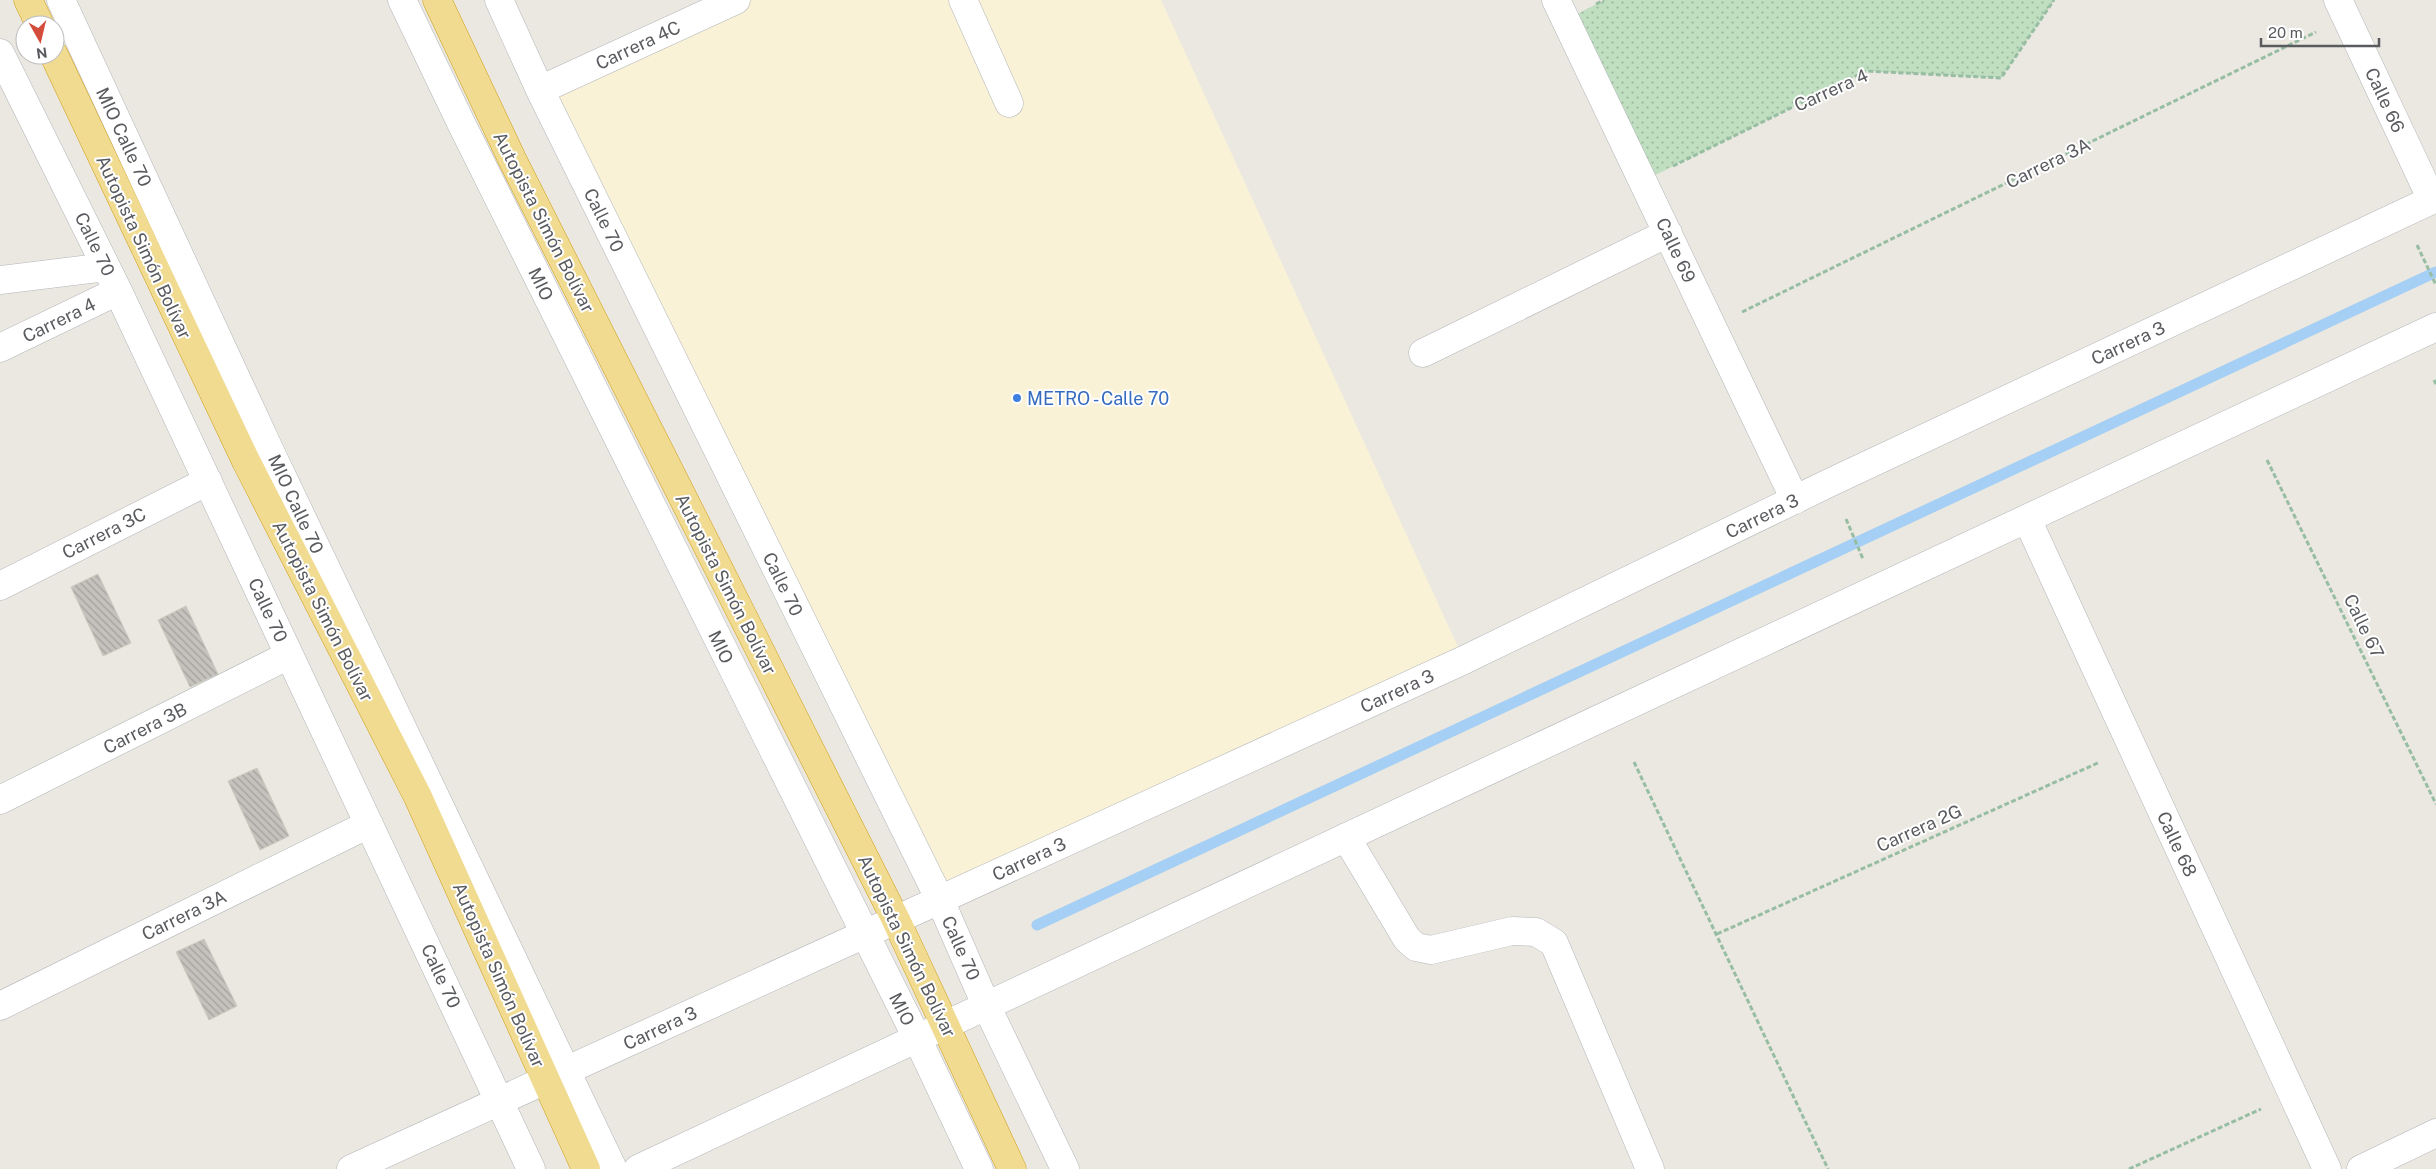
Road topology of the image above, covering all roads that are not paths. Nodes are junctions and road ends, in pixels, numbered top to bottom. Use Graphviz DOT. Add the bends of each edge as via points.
graph roads {
  1 [pos="28,0"];
  2 [pos="60,0"];
  3 [pos="402,0"];
  4 [pos="437,0"];
  5 [pos="499,0"];
  6 [pos="736,0"];
  7 [pos="963,0"];
  8 [pos="1556,0"];
  9 [pos="2342,8"];
  10 [pos="35,15"];
  11 [pos="0,53"];
  12 [pos="59,65"];
  13 [pos="540,90"];
  14 [pos="1009,103"];
  15 [pos="2434,199"];
  16 [pos="1668,233"];
  17 [pos="106,267"];
  18 [pos="0,280"];
  19 [pos="118,291"];
  20 [pos="2436,327"];
  21 [pos="0,348"];
  22 [pos="1423,353"];
  23 [pos="208,481"];
  24 [pos="1795,500"];
  25 [pos="2027,518"];
  26 [pos="0,586"];
  27 [pos="289,655"];
  28 [pos="0,800"];
  29 [pos="369,824"];
  30 [pos="1346,838"];
  31 [pos="940,900"];
  32 [pos="896,920"];
  33 [pos="865,935"];
  34 [pos="0,1006"];
  35 [pos="986,1006"];
  36 [pos="944,1025"];
  37 [pos="917,1038"];
  38 [pos="556,1076"];
  39 [pos="500,1101"];
  40 [pos="2436,1133"];
  41 [pos="351,1169"];
  42 [pos="531,1169"];
  43 [pos="586,1169"];
  44 [pos="613,1169"];
  45 [pos="638,1169"];
  46 [pos="979,1169"];
  47 [pos="1012,1169"];
  48 [pos="1065,1169"];
  49 [pos="1650,1169"];
  50 [pos="2327,1169"];
  51 [pos="2361,1169"];
  1 -- 10 [label="highway"];
  2 -- 38 [label="street, MIO Calle 70"];
  3 -- 33 [label="street, MIO"];
  4 -- 32 [label="highway, Autopista Simón Bolívar" via="497,128"];
  5 -- 13 [label="street, Calle 70"];
  6 -- 13 [label="street, Carrera 4C"];
  7 -- 14 [label="street"];
  8 -- 16 [label="street, Calle 69"];
  9 -- 15 [label="street, Calle 66"];
  11 -- 17 [label="street, Calle 70"];
  12 -- 38 [label="highway, Autopista Simón Bolívar" via="246,461 418,796"];
  13 -- 31 [label="street, Calle 70"];
  15 -- 24 [label="street, Carrera 3"];
  16 -- 22 [label="street"];
  16 -- 24 [label="street, Calle 69"];
  17 -- 18 [label="street"];
  17 -- 19 [label="street, Calle 70"];
  19 -- 21 [label="street, Carrera 4"];
  19 -- 23 [label="street, Calle 70"];
  20 -- 25 [label="street"];
  23 -- 26 [label="street, Carrera 3C"];
  23 -- 27 [label="street, Calle 70"];
  24 -- 31 [label="street, Carrera 3" via="1464,660"];
  25 -- 30 [label="street"];
  25 -- 50 [label="street, Calle 68"];
  27 -- 28 [label="street, Carrera 3B"];
  27 -- 29 [label="street, Calle 70"];
  29 -- 34 [label="street, Carrera 3A"];
  29 -- 39 [label="street, Calle 70"];
  30 -- 35 [label="street"];
  30 -- 49 [label="street" via="1407,939 1416,947 1430,950 1512,931 1536,932 1554,943"];
  31 -- 32 [label="street, Carrera 3"];
  31 -- 35 [label="street, Calle 70"];
  32 -- 33 [label="street, Carrera 3"];
  32 -- 36 [label="highway, Autopista Simón Bolívar"];
  33 -- 37 [label="street, MIO"];
  33 -- 38 [label="street, Carrera 3"];
  35 -- 36 [label="street"];
  35 -- 48 [label="street, Calle 70"];
  36 -- 37 [label="street"];
  36 -- 47 [label="highway, Autopista Simón Bolívar"];
  37 -- 45 [label="street"];
  37 -- 46 [label="street, MIO"];
  38 -- 39 [label="street, Carrera 3"];
  38 -- 43 [label="highway, Autopista Simón Bolívar"];
  38 -- 44 [label="street, MIO Calle 70"];
  39 -- 41 [label="street, Carrera 3"];
  39 -- 42 [label="street, Calle 70"];
  40 -- 51 [label="street"];
}
